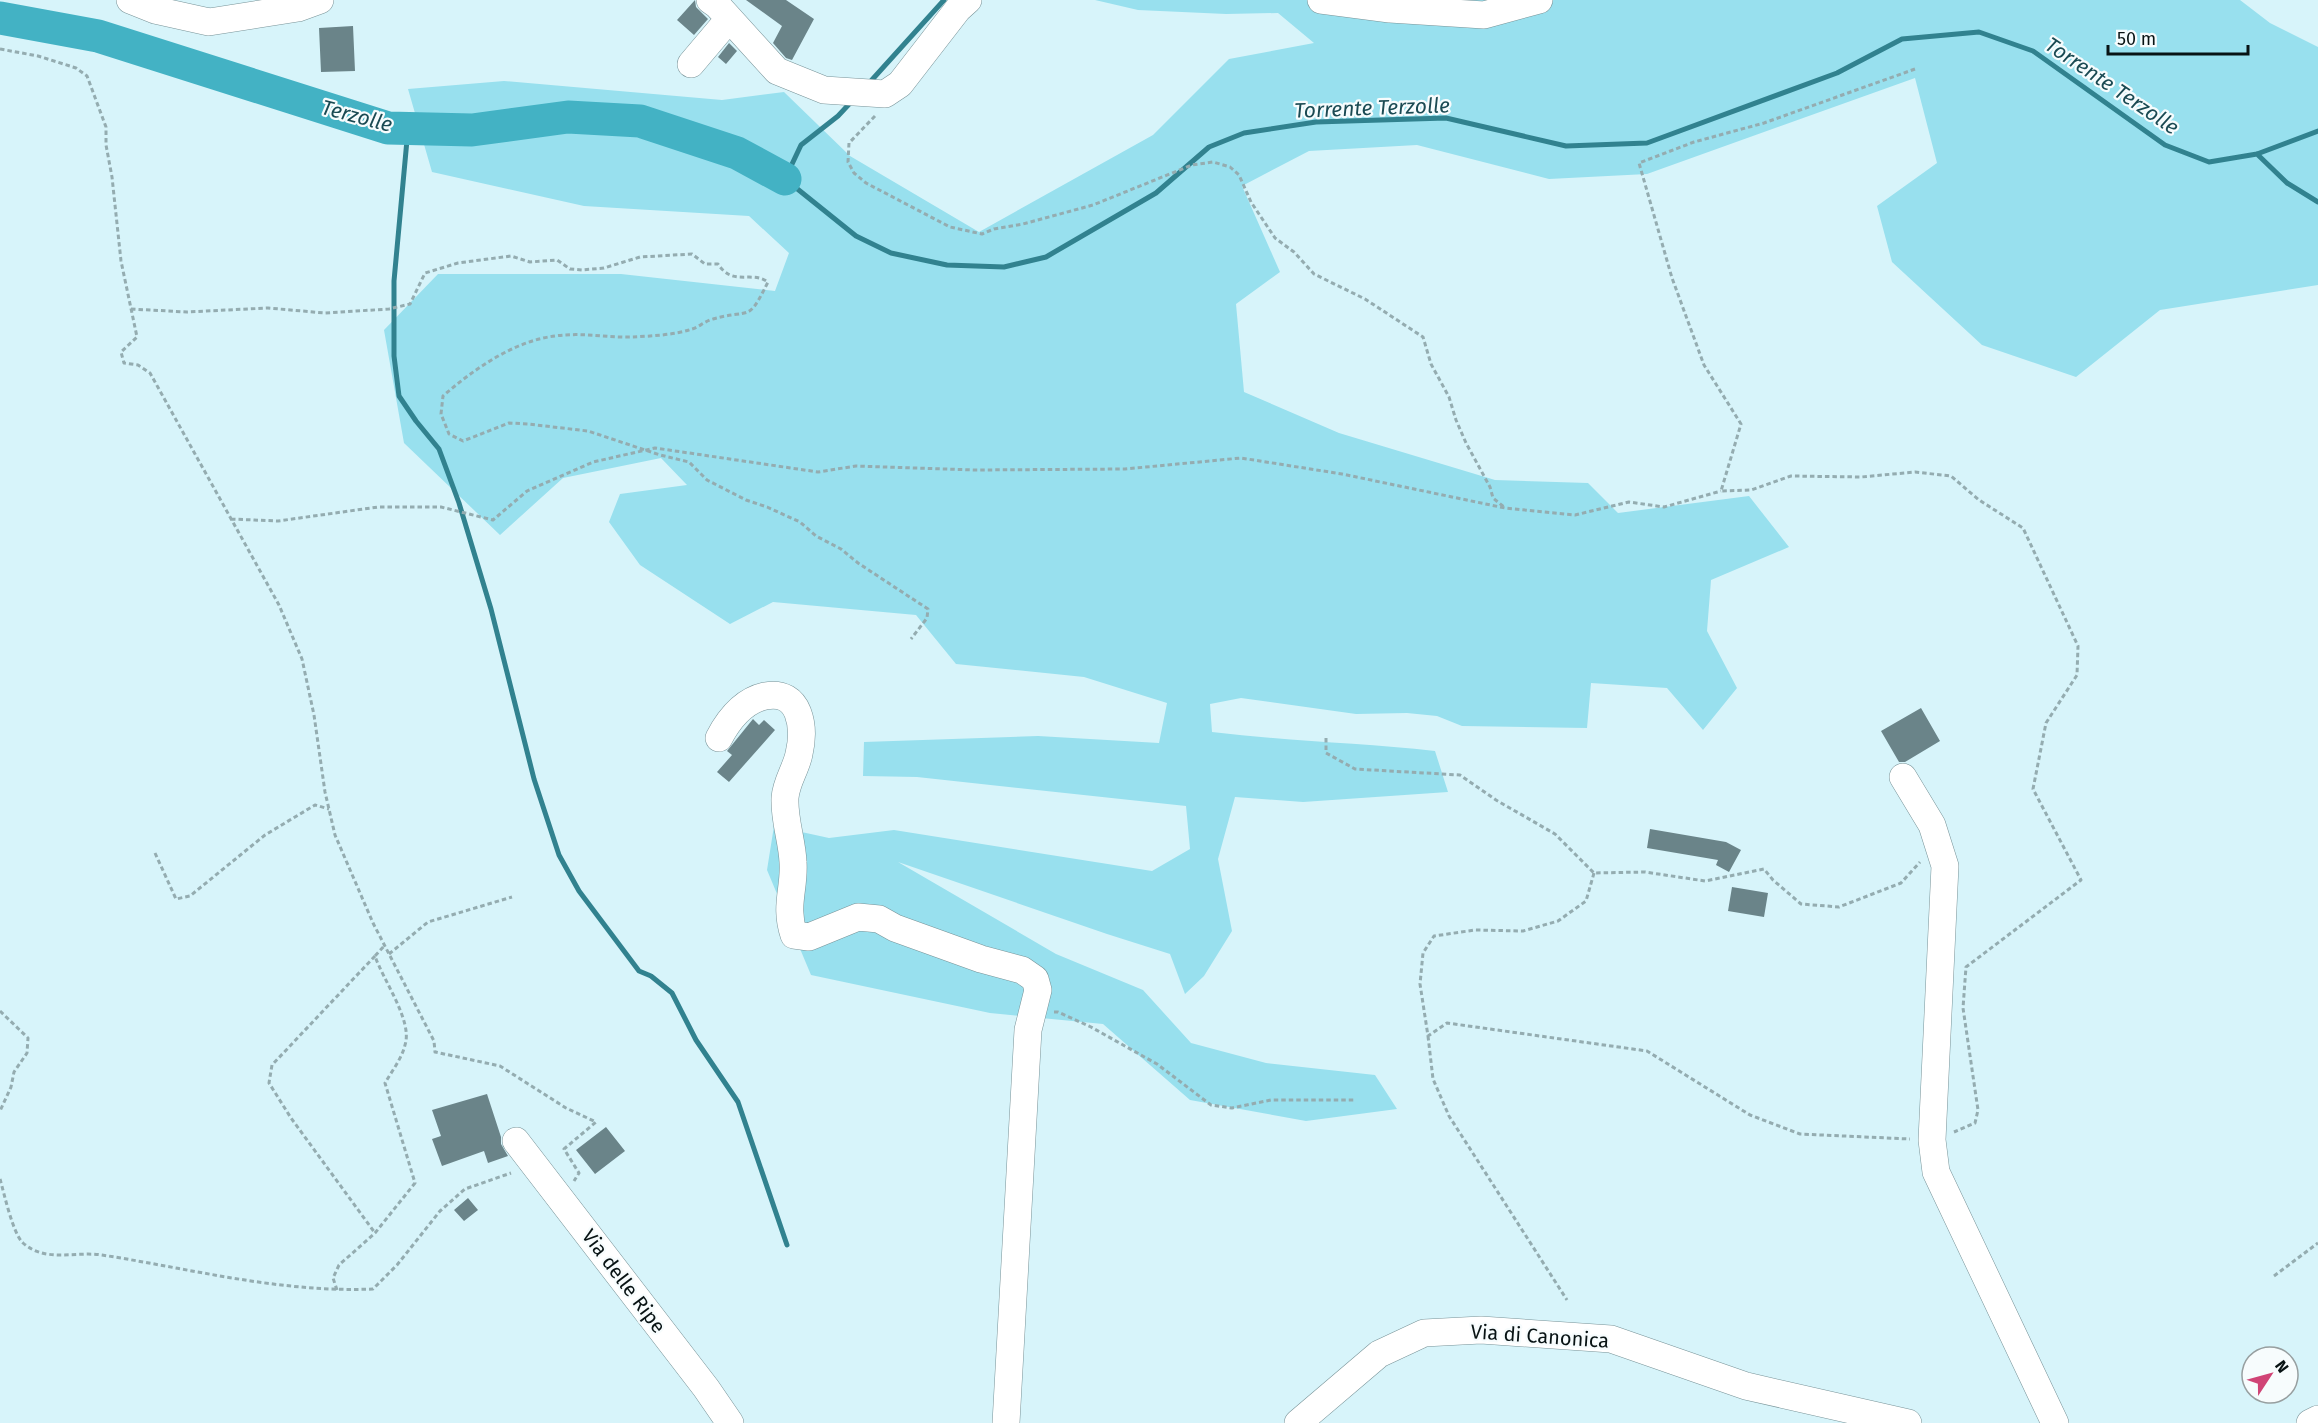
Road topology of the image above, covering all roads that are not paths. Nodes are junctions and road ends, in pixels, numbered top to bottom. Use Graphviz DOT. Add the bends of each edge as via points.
graph roads {
  1 [pos="130,0"];
  2 [pos="320,0"];
  3 [pos="710,0"];
  4 [pos="968,0"];
  5 [pos="1321,0"];
  6 [pos="1539,0"];
  7 [pos="729,19"];
  8 [pos="691,64"];
  9 [pos="719,738"];
  10 [pos="1903,777"];
  11 [pos="516,1141"];
  12 [pos="2318,1419"];
  13 [pos="730,1423"];
  14 [pos="1006,1423"];
  15 [pos="1298,1423"];
  16 [pos="1908,1423"];
  17 [pos="2055,1423"];
  18 [pos="2310,1423"];
  1 -- 2 [label="street" via="209,22 298,8"];
  3 -- 7 [label="street"];
  4 -- 7 [label="street" via="900,84 885,94 824,90 777,71"];
  5 -- 6 [label="street" via="1484,15"];
  7 -- 8 [label="street"];
  9 -- 14 [label="street" via="730,718 753,700 767,696 783,696 800,715 799,755 785,796 794,863 789,897 794,935 809,937 858,917 879,919 981,959 1022,970 1035,979 1038,990 1028,1030"];
  10 -- 17 [label="street" via="1932,825 1945,866 1932,1140 1936,1172"];
  11 -- 13 [label="street, Via delle Ripe"];
  12 -- 18 [label="street"];
  15 -- 16 [label="street, Via di Canonica" via="1379,1354 1424,1333 1481,1330 1611,1339 1746,1386"];
}
